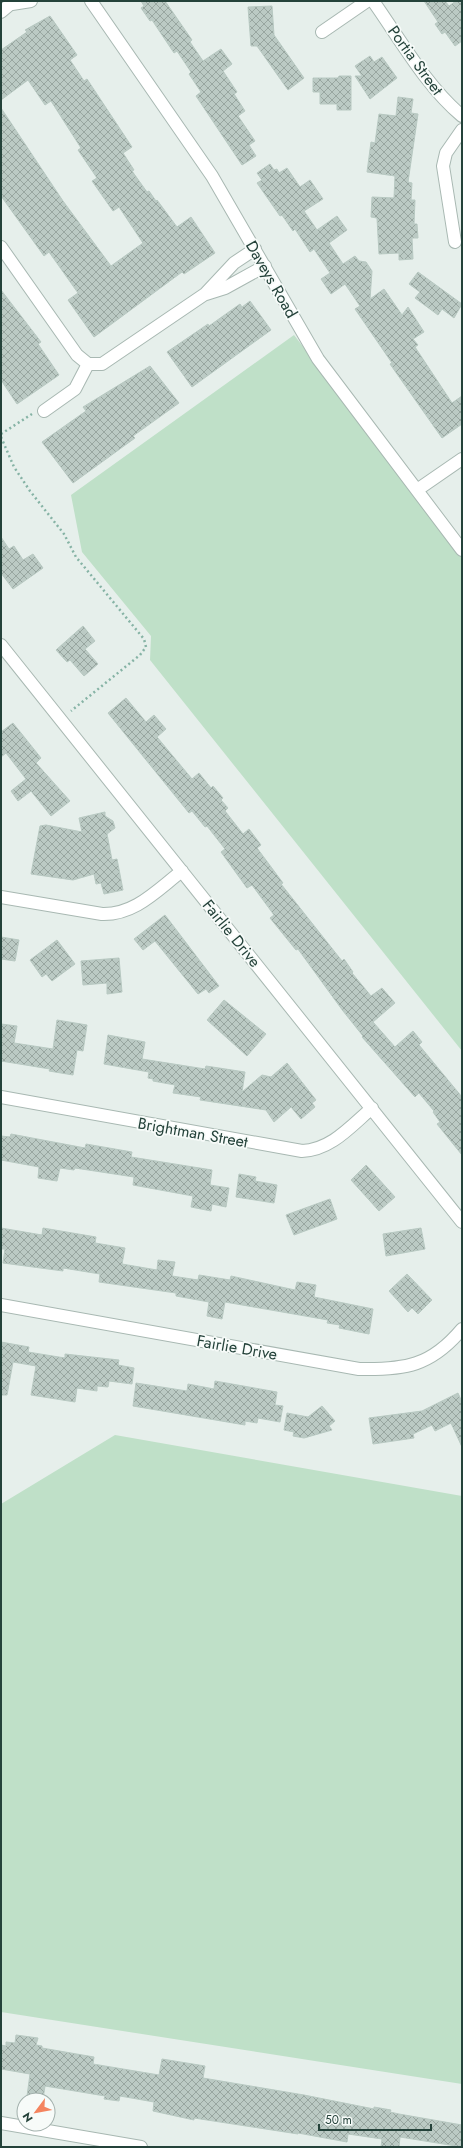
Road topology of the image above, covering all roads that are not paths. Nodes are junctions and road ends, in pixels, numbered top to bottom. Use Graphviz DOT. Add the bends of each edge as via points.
graph roads {
  1 [pos="31,1"];
  2 [pos="91,1"];
  3 [pos="367,1"];
  4 [pos="373,1"];
  5 [pos="13,3"];
  6 [pos="1,12"];
  7 [pos="322,32"];
  8 [pos="462,116"];
  9 [pos="462,130"];
  10 [pos="455,242"];
  11 [pos="1,247"];
  12 [pos="255,249"];
  13 [pos="264,266"];
  14 [pos="205,294"];
  15 [pos="88,364"];
  16 [pos="44,411"];
  17 [pos="462,459"];
  18 [pos="417,490"];
  19 [pos="462,550"];
  20 [pos="1,645"];
  21 [pos="182,871"];
  22 [pos="1,897"];
  23 [pos="1,1098"];
  24 [pos="372,1108"];
  25 [pos="462,1222"];
  26 [pos="1,1305"];
  27 [pos="462,1329"];
  28 [pos="1,2123"];
  29 [pos="140,2147"];
  1 -- 5 [label="street"];
  2 -- 12 [label="street, Daveys Road" via="212,176"];
  3 -- 7 [label="street"];
  4 -- 8 [label="street, Portia Street" via="435,89 447,104"];
  5 -- 6 [label="street"];
  9 -- 10 [label="street" via="446,153 443,166"];
  11 -- 15 [label="street" via="77,355"];
  12 -- 13 [label="street, Daveys Road"];
  12 -- 14 [label="street" via="234,263"];
  13 -- 14 [label="street" via="225,288"];
  13 -- 18 [label="street, Daveys Road" via="318,359"];
  14 -- 15 [label="street" via="102,364"];
  15 -- 16 [label="street" via="75,389"];
  17 -- 18 [label="street"];
  18 -- 19 [label="street, Daveys Road"];
  20 -- 21 [label="street, Fairlie Drive"];
  21 -- 22 [label="street" via="135,907 115,915"];
  21 -- 24 [label="street, Fairlie Drive"];
  23 -- 24 [label="street, Brightman Street" via="302,1151 316,1150 328,1145"];
  24 -- 25 [label="street, Fairlie Drive"];
  26 -- 27 [label="street, Fairlie Drive" via="359,1369 392,1370 420,1362 447,1347"];
  28 -- 29 [label="street"];
}
